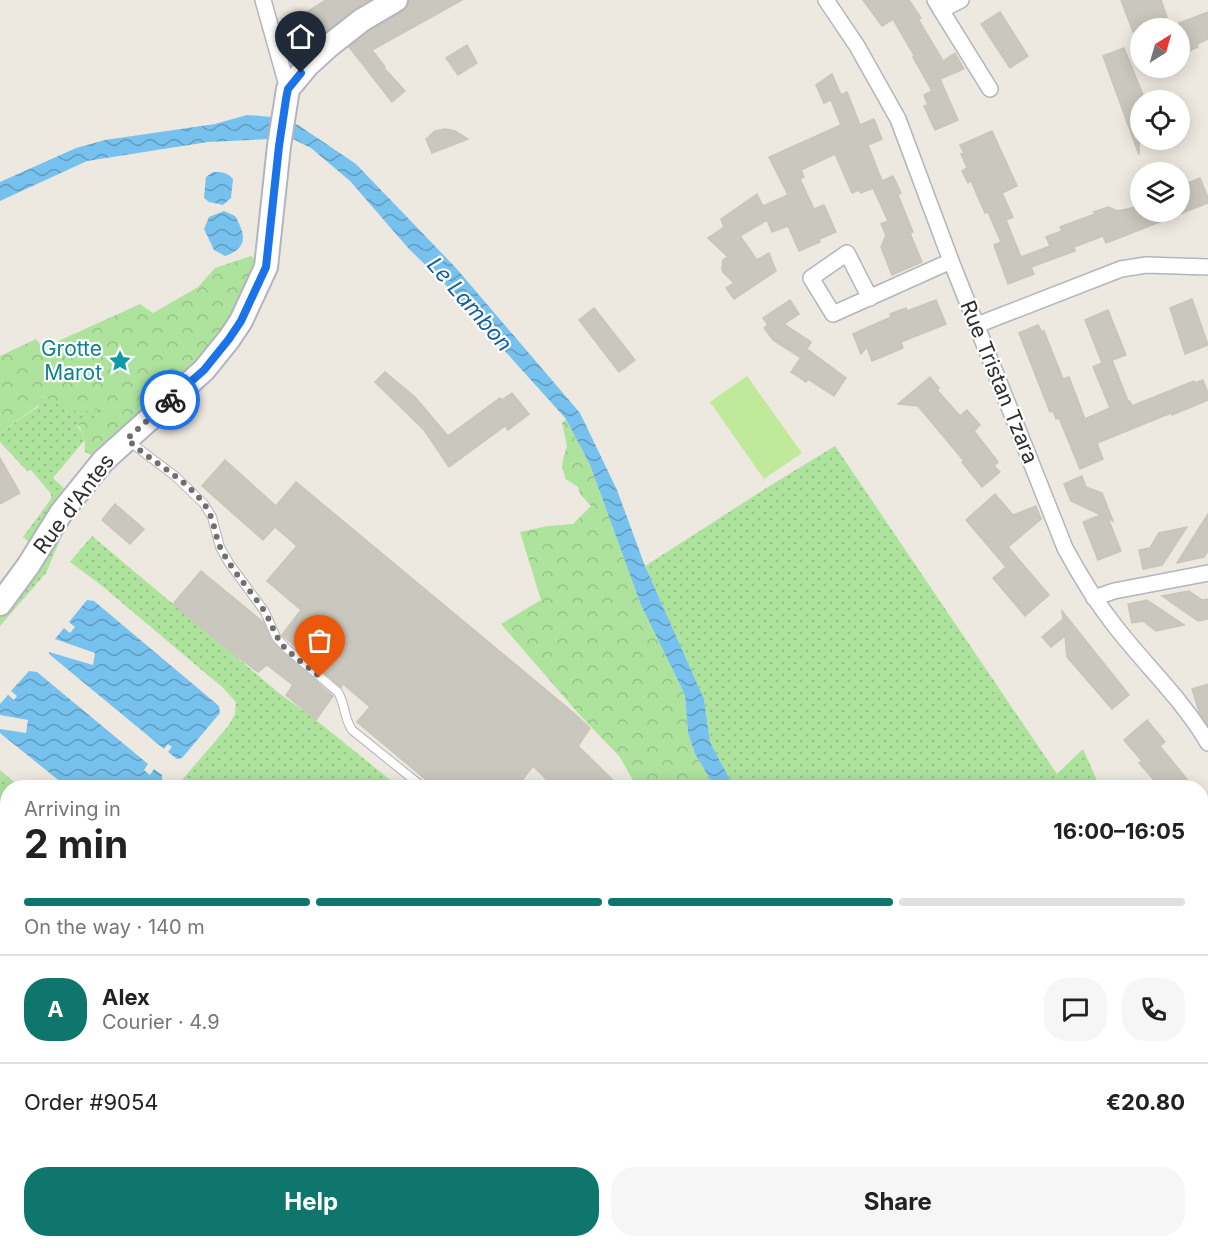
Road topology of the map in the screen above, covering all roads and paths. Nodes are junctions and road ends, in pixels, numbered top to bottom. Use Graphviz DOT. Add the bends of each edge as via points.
graph roads {
  1 [pos="263,0"];
  2 [pos="396,0"];
  3 [pos="826,0"];
  4 [pos="961,0"];
  5 [pos="938,5"];
  6 [pos="288,89"];
  7 [pos="990,89"];
  8 [pos="951,261"];
  9 [pos="1208,267"];
  10 [pos="870,298"];
  11 [pos="977,326"];
  12 [pos="127,439"];
  13 [pos="1208,573"];
  14 [pos="1094,598"];
  15 [pos="0,604"];
  16 [pos="1204,728"];
  17 [pos="1208,742"];
  18 [pos="414,780"];
  1 -- 6 [label="street"];
  2 -- 6 [label="street, Rue d'Antes" via="330,45"];
  3 -- 8 [label="street, Rue Tristan Tzara" via="898,119"];
  4 -- 5 [label="street"];
  5 -- 7 [label="street"];
  6 -- 12 [label="street, Rue d'Antes" via="266,267 241,321 216,356"];
  8 -- 10 [label="street"];
  8 -- 11 [label="street, Rue Tristan Tzara"];
  9 -- 11 [label="street" via="1146,265 1120,269"];
  11 -- 14 [label="street, Rue Tristan Tzara" via="1065,548"];
  12 -- 15 [label="street, Rue d'Antes" via="77,493"];
  12 -- 18 [label="lane" via="204,504 220,547 265,612 276,637 338,692 352,730"];
  13 -- 14 [label="street"];
  14 -- 16 [label="street, Rue Tristan Tzara"];
  16 -- 17 [label="street, Rue Tristan Tzara"];
}
